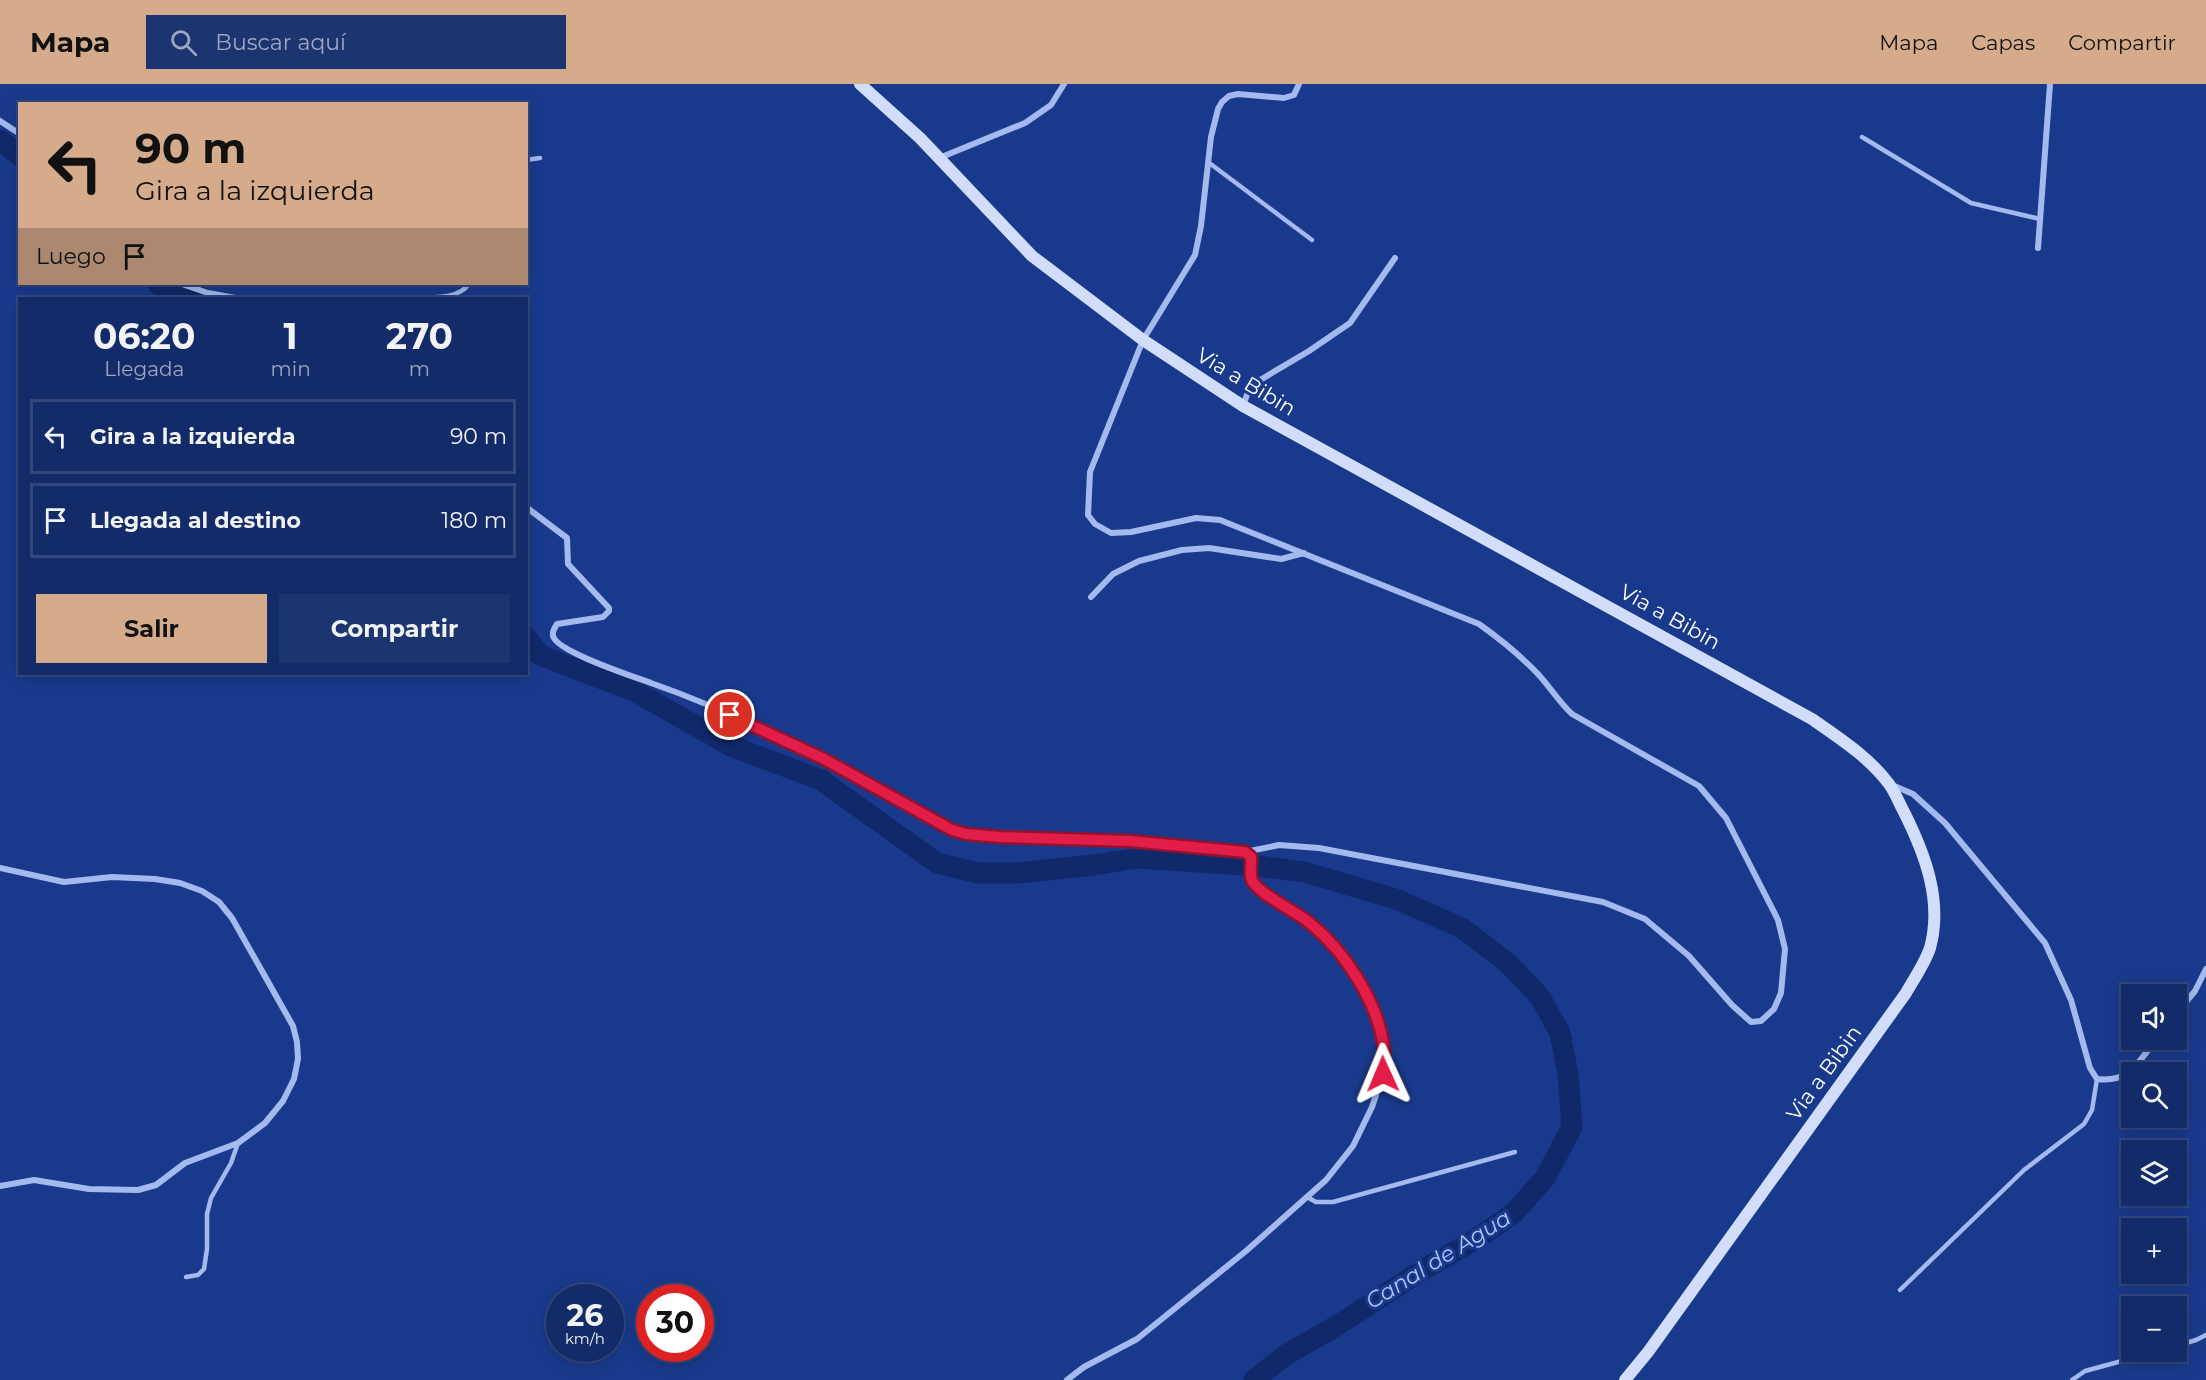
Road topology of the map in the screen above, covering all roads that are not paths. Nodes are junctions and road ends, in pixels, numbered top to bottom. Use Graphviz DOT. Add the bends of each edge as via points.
graph roads {
  1 [pos="860,84"];
  2 [pos="1064,84"];
  3 [pos="1299,84"];
  4 [pos="2050,84"];
  5 [pos="0,121"];
  6 [pos="18,133"];
  7 [pos="1862,137"];
  8 [pos="540,158"];
  9 [pos="938,158"];
  10 [pos="528,160"];
  11 [pos="1208,162"];
  12 [pos="2040,219"];
  13 [pos="1312,240"];
  14 [pos="2038,248"];
  15 [pos="1395,258"];
  16 [pos="185,285"];
  17 [pos="469,285"];
  18 [pos="228,297"];
  19 [pos="425,297"];
  20 [pos="1143,340"];
  21 [pos="1243,406"];
  22 [pos="528,509"];
  23 [pos="1304,553"];
  24 [pos="1091,597"];
  25 [pos="1888,784"];
  26 [pos="1245,852"];
  27 [pos="0,868"];
  28 [pos="2206,969"];
  29 [pos="2187,1001"];
  30 [pos="2148,1050"];
  31 [pos="2097,1079"];
  32 [pos="238,1143"];
  33 [pos="1515,1152"];
  34 [pos="0,1186"];
  35 [pos="1307,1197"];
  36 [pos="186,1276"];
  37 [pos="1900,1290"];
  38 [pos="2206,1335"];
  39 [pos="2187,1343"];
  40 [pos="2121,1361"];
  41 [pos="1066,1380"];
  42 [pos="1625,1380"];
  43 [pos="2072,1380"];
  1 -- 9 [label="street, Via a Bibin"];
  2 -- 9 [label="street" via="1051,105 1025,123"];
  3 -- 11 [label="street" via="1294,95 1284,98 1238,94 1222,102"];
  4 -- 12 [label="street"];
  5 -- 6 [label="street"];
  7 -- 12 [label="lane" via="1971,203"];
  8 -- 10 [label="lane"];
  9 -- 20 [label="street, Via a Bibin" via="1032,256"];
  11 -- 13 [label="lane"];
  11 -- 20 [label="street" via="1195,255"];
  12 -- 14 [label="street"];
  15 -- 21 [label="street" via="1350,323 1255,383"];
  16 -- 18 [label="street"];
  17 -- 19 [label="lane" via="453,295"];
  20 -- 21 [label="street, Via a Bibin"];
  20 -- 23 [label="street" via="1090,472 1088,515 1112,533 1196,518 1220,520"];
  21 -- 25 [label="street, Via a Bibin" via="1812,719 1857,751"];
  22 -- 26 [label="street" via="567,538 568,564 609,608 603,617 557,624 554,629 554,638 560,645 594,662 730,715 824,759 952,830 1000,837 1130,841"];
  23 -- 24 [label="street" via="1281,559 1209,548 1182,550 1138,561 1113,574"];
  23 -- 26 [label="street" via="1479,624 1508,645 1572,714 1699,786 1726,818 1778,920 1785,949 1781,993 1774,1010 1761,1021 1751,1022 1689,956 1645,919 1603,902 1319,848 1279,845"];
  25 -- 31 [label="street" via="1913,794 1945,823 2045,943 2071,1000 2090,1068"];
  25 -- 42 [label="street, Via a Bibin" via="1917,838 1931,880 1935,908 1929,950 1899,1002"];
  26 -- 35 [label="street" via="1251,857 1252,880 1258,888 1308,921 1344,957 1368,998 1386,1058 1372,1107 1353,1146"];
  27 -- 32 [label="street" via="64,882 112,877 155,879 180,883 219,902 293,1026 297,1042 294,1079 283,1101 265,1123"];
  28 -- 29 [label="street"];
  30 -- 31 [label="street" via="2128,1074 2111,1080"];
  31 -- 37 [label="lane" via="2092,1110 2084,1124 2024,1170"];
  32 -- 34 [label="street" via="185,1163 156,1185 138,1190 89,1189 34,1180"];
  32 -- 36 [label="lane" via="211,1198 204,1269 198,1275"];
  33 -- 35 [label="lane" via="1333,1202 1316,1202"];
  35 -- 41 [label="street" via="1137,1339"];
  38 -- 39 [label="lane"];
  40 -- 43 [label="lane" via="2085,1371"];
}
